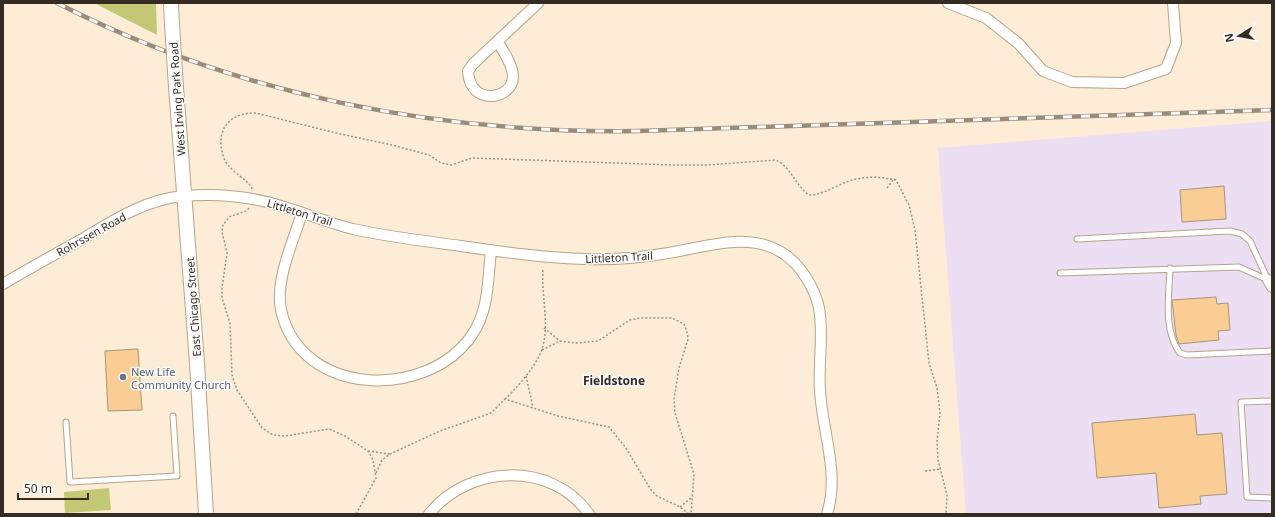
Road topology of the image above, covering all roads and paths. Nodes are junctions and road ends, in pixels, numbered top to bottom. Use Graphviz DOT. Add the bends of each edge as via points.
graph roads {
  1 [pos="171,3"];
  2 [pos="538,3"];
  3 [pos="948,3"];
  4 [pos="1173,3"];
  5 [pos="497,42"];
  6 [pos="894,179"];
  7 [pos="887,188"];
  8 [pos="252,191"];
  9 [pos="184,196"];
  10 [pos="250,204"];
  11 [pos="302,214"];
  12 [pos="1077,239"];
  13 [pos="491,250"];
  14 [pos="1170,268"];
  15 [pos="543,269"];
  16 [pos="1060,273"];
  17 [pos="1270,283"];
  18 [pos="3,284"];
  19 [pos="544,328"];
  20 [pos="560,341"];
  21 [pos="542,350"];
  22 [pos="1272,351"];
  23 [pos="526,376"];
  24 [pos="505,399"];
  25 [pos="1272,401"];
  26 [pos="533,407"];
  27 [pos="173,416"];
  28 [pos="66,422"];
  29 [pos="368,451"];
  30 [pos="390,454"];
  31 [pos="940,469"];
  32 [pos="924,471"];
  33 [pos="376,473"];
  34 [pos="692,497"];
  35 [pos="1272,498"];
  36 [pos="680,507"];
  37 [pos="206,514"];
  38 [pos="356,514"];
  39 [pos="429,514"];
  40 [pos="589,514"];
  41 [pos="690,514"];
  42 [pos="827,514"];
  43 [pos="946,514"];
  1 -- 9 [label="main road, West Irving Park Road, bridge"];
  2 -- 5 [label="street"];
  3 -- 4 [label="street" via="986,18 1019,44 1043,71 1072,82 1124,83 1166,69 1176,43"];
  5 -- 5 [label="street" via="506,56 513,76 510,87 503,93 484,96 476,92 469,82 468,71"];
  6 -- 7 [label="path"];
  6 -- 8 [label="path" via="882,177 853,180 824,192 808,195 785,164 776,160 673,165 472,158 451,165 441,163 429,155 392,145 336,134 256,112 244,112 226,124 220,135 220,146 228,166 250,183"];
  6 -- 31 [label="path" via="909,205 915,230 929,363 937,388 940,414 937,442"];
  9 -- 11 [label="street, Littleton Trail" via="230,195 251,198 280,205"];
  9 -- 18 [label="street, Rohrssen Road" via="167,198 127,213"];
  9 -- 37 [label="main road, East Chicago Street" via="198,363"];
  10 -- 29 [label="path" via="246,211 230,217 223,225 222,232 227,253 222,298 230,322 232,375 237,390 262,428 273,434 285,436 329,429"];
  11 -- 13 [label="street, Littleton Trail" via="350,228 392,236"];
  11 -- 13 [label="street" via="282,277 281,310 299,347 311,360 327,370 352,378 383,380 418,376 435,369 463,346 473,334 483,312"];
  12 -- 17 [label="lane" via="1230,232 1242,234 1250,241"];
  13 -- 42 [label="street, Littleton Trail" via="544,257 620,258 681,252 729,242 746,242 759,244 786,255 804,276 814,292 819,307 820,393 832,478"];
  14 -- 16 [label="lane"];
  14 -- 17 [label="lane" via="1239,267"];
  14 -- 22 [label="lane" via="1171,336 1180,353 1187,356"];
  15 -- 19 [label="path"];
  19 -- 20 [label="path"];
  19 -- 21 [label="path"];
  20 -- 21 [label="path"];
  20 -- 34 [label="path" via="598,341 630,320 640,318 672,318 684,324 688,339 679,368 674,399 675,413 692,466"];
  21 -- 23 [label="path"];
  23 -- 24 [label="path"];
  23 -- 26 [label="path"];
  24 -- 26 [label="path"];
  24 -- 30 [label="path" via="491,413 440,431"];
  25 -- 35 [label="lane" via="1241,402 1247,497"];
  26 -- 36 [label="path" via="558,416 609,427 626,448 651,490 657,496"];
  27 -- 28 [label="lane" via="177,476 78,482 70,482"];
  29 -- 30 [label="path"];
  29 -- 33 [label="path"];
  30 -- 33 [label="path" via="382,460"];
  31 -- 32 [label="path"];
  31 -- 43 [label="path" via="946,495"];
  33 -- 38 [label="path" via="376,478"];
  34 -- 36 [label="path"];
  34 -- 41 [label="path"];
  36 -- 41 [label="path"];
  39 -- 40 [label="street" via="436,505 459,487 507,475 521,475 553,484 570,494"];
}
